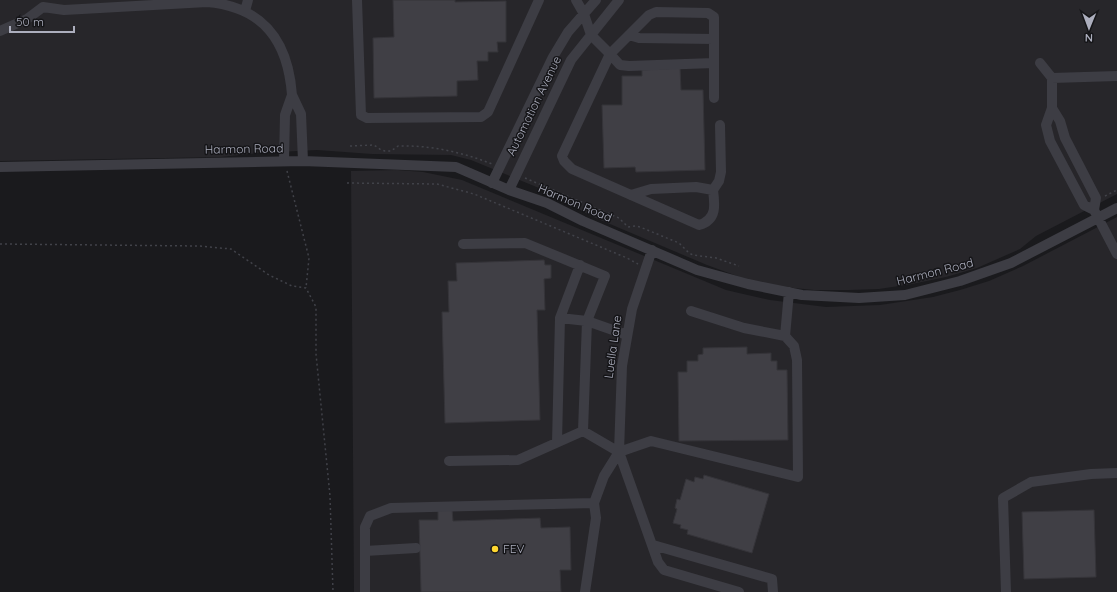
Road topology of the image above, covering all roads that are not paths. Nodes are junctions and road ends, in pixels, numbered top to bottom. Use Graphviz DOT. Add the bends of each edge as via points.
graph roads {
  1 [pos="248,0"];
  2 [pos="357,0"];
  3 [pos="539,0"];
  4 [pos="576,0"];
  5 [pos="596,0"];
  6 [pos="619,0"];
  7 [pos="245,11"];
  8 [pos="584,14"];
  9 [pos="0,31"];
  10 [pos="591,35"];
  11 [pos="629,35"];
  12 [pos="714,39"];
  13 [pos="610,54"];
  14 [pos="1040,62"];
  15 [pos="714,63"];
  16 [pos="1117,76"];
  17 [pos="1052,78"];
  18 [pos="292,95"];
  19 [pos="714,98"];
  20 [pos="1052,108"];
  21 [pos="720,125"];
  22 [pos="284,161"];
  23 [pos="303,161"];
  24 [pos="0,166"];
  25 [pos="492,183"];
  26 [pos="509,190"];
  27 [pos="713,190"];
  28 [pos="631,195"];
  29 [pos="1117,208"];
  30 [pos="1096,214"];
  31 [pos="463,244"];
  32 [pos="652,250"];
  33 [pos="1117,254"];
  34 [pos="580,265"];
  35 [pos="789,292"];
  36 [pos="691,311"];
  37 [pos="560,318"];
  38 [pos="587,321"];
  39 [pos="627,335"];
  40 [pos="785,336"];
  41 [pos="583,432"];
  42 [pos="557,442"];
  43 [pos="619,452"];
  44 [pos="449,461"];
  45 [pos="1117,473"];
  46 [pos="594,504"];
  47 [pos="652,545"];
  48 [pos="416,548"];
  49 [pos="365,551"];
  50 [pos="365,592"];
  51 [pos="585,592"];
  52 [pos="739,592"];
  53 [pos="773,592"];
  54 [pos="1006,592"];
  1 -- 7 [label="street"];
  2 -- 3 [label="street" via="361,115 367,118 482,117 488,112"];
  4 -- 8 [label="street"];
  5 -- 8 [label="street, Automation Avenue"];
  6 -- 10 [label="street, Automation Avenue"];
  7 -- 9 [label="street" via="233,6 207,2 64,10 43,7 27,19"];
  7 -- 18 [label="street" via="266,26 281,47 289,68"];
  8 -- 10 [label="street"];
  8 -- 25 [label="street, Automation Avenue" via="568,32 553,57"];
  10 -- 13 [label="street"];
  10 -- 26 [label="street, Automation Avenue" via="570,60"];
  11 -- 12 [label="street" via="639,38"];
  11 -- 12 [label="street" via="649,15 656,12 708,13 714,17"];
  11 -- 13 [label="street"];
  12 -- 15 [label="street"];
  13 -- 15 [label="street" via="620,64 629,66"];
  13 -- 28 [label="street" via="562,156 572,169"];
  14 -- 17 [label="street"];
  15 -- 19 [label="street"];
  16 -- 17 [label="street"];
  17 -- 20 [label="street"];
  18 -- 22 [label="street" via="285,114"];
  18 -- 23 [label="street" via="301,114"];
  20 -- 30 [label="street" via="1096,198"];
  20 -- 30 [label="street" via="1046,125 1050,141 1084,205"];
  21 -- 27 [label="street" via="721,172"];
  22 -- 23 [label="street, Harmon Road"];
  22 -- 24 [label="street, Harmon Road"];
  23 -- 25 [label="street, Harmon Road" via="456,167"];
  25 -- 26 [label="street, Harmon Road"];
  26 -- 32 [label="street, Harmon Road" via="547,203"];
  27 -- 28 [label="street" via="696,186 651,189"];
  27 -- 28 [label="street" via="713,216 706,223 699,225"];
  29 -- 30 [label="street, Harmon Road"];
  30 -- 33 [label="street"];
  30 -- 35 [label="street, Harmon Road" via="1011,263 960,281 905,295 860,298"];
  31 -- 34 [label="street" via="525,243"];
  32 -- 35 [label="street, Harmon Road" via="697,270"];
  32 -- 39 [label="street, Luella Lane" via="632,309"];
  34 -- 37 [label="street"];
  34 -- 38 [label="street" via="605,276"];
  35 -- 40 [label="street"];
  36 -- 40 [label="street" via="744,328"];
  37 -- 38 [label="street"];
  37 -- 42 [label="street"];
  38 -- 39 [label="street"];
  38 -- 41 [label="street"];
  39 -- 43 [label="street, Luella Lane" via="622,366"];
  40 -- 43 [label="street" via="794,346 797,360 798,477 651,441"];
  41 -- 42 [label="street"];
  41 -- 43 [label="street"];
  42 -- 44 [label="street" via="518,460"];
  43 -- 46 [label="street" via="604,476"];
  43 -- 47 [label="street"];
  45 -- 54 [label="street" via="1031,482 1003,498"];
  46 -- 49 [label="street" via="391,508 370,516 365,527"];
  46 -- 51 [label="street" via="596,518"];
  47 -- 52 [label="street" via="664,570"];
  47 -- 53 [label="street" via="772,579"];
  48 -- 49 [label="street"];
  49 -- 50 [label="street"];
}
